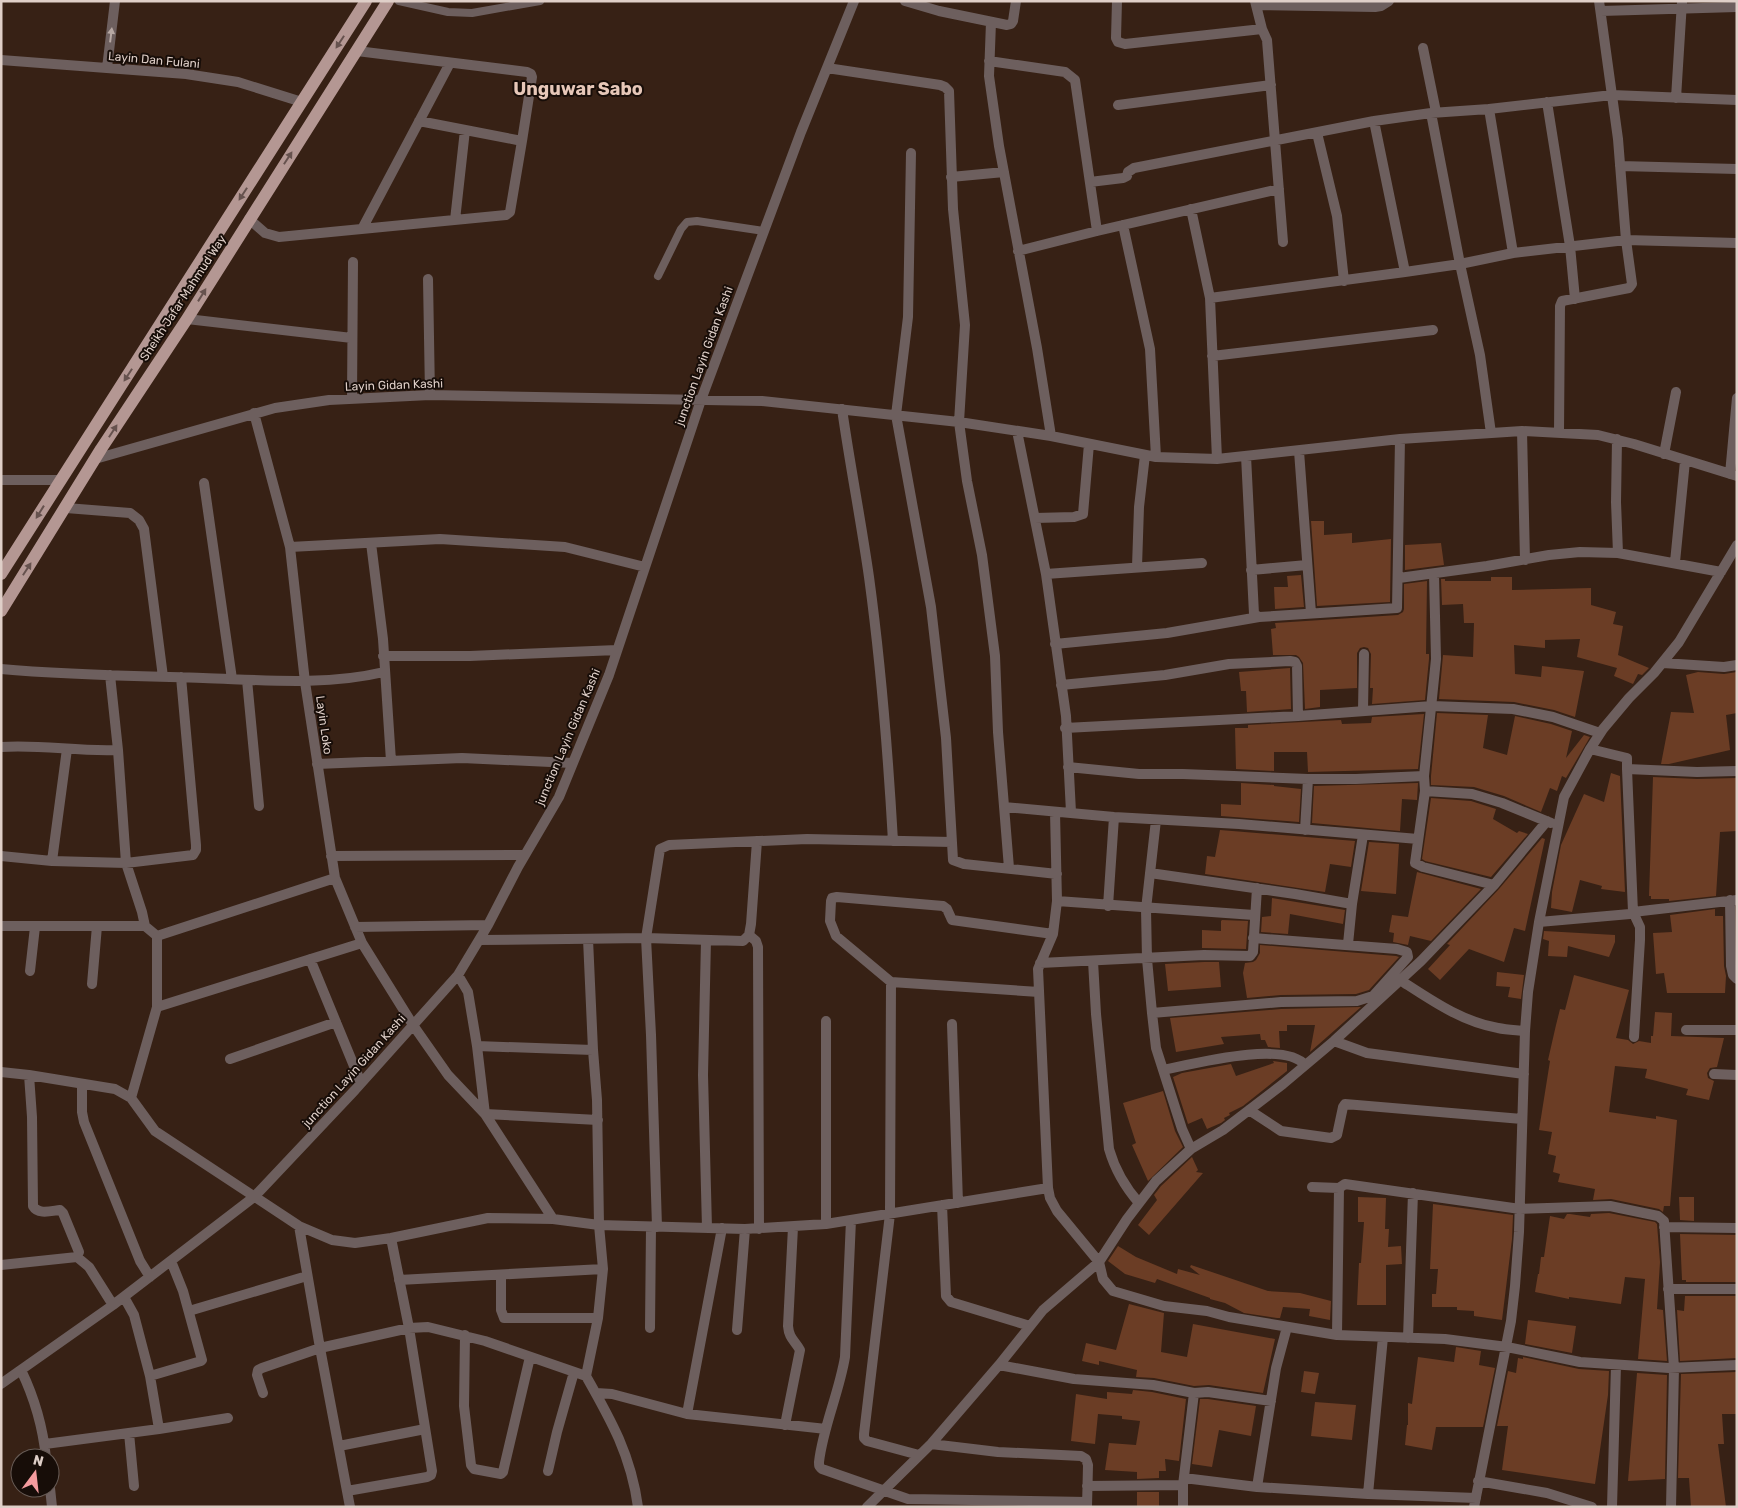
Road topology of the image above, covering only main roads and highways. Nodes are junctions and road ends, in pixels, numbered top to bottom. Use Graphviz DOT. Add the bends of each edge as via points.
graph roads {
  1 [pos="366,1"];
  2 [pos="388,1"];
  3 [pos="1,574"];
  4 [pos="1,611"];
  1 -- 3 [label="main road, Sheikh Jafar Mahmud Way, one-way"];
  4 -- 2 [label="main road, Sheikh Jafar Mahmud Way, one-way"];
}
